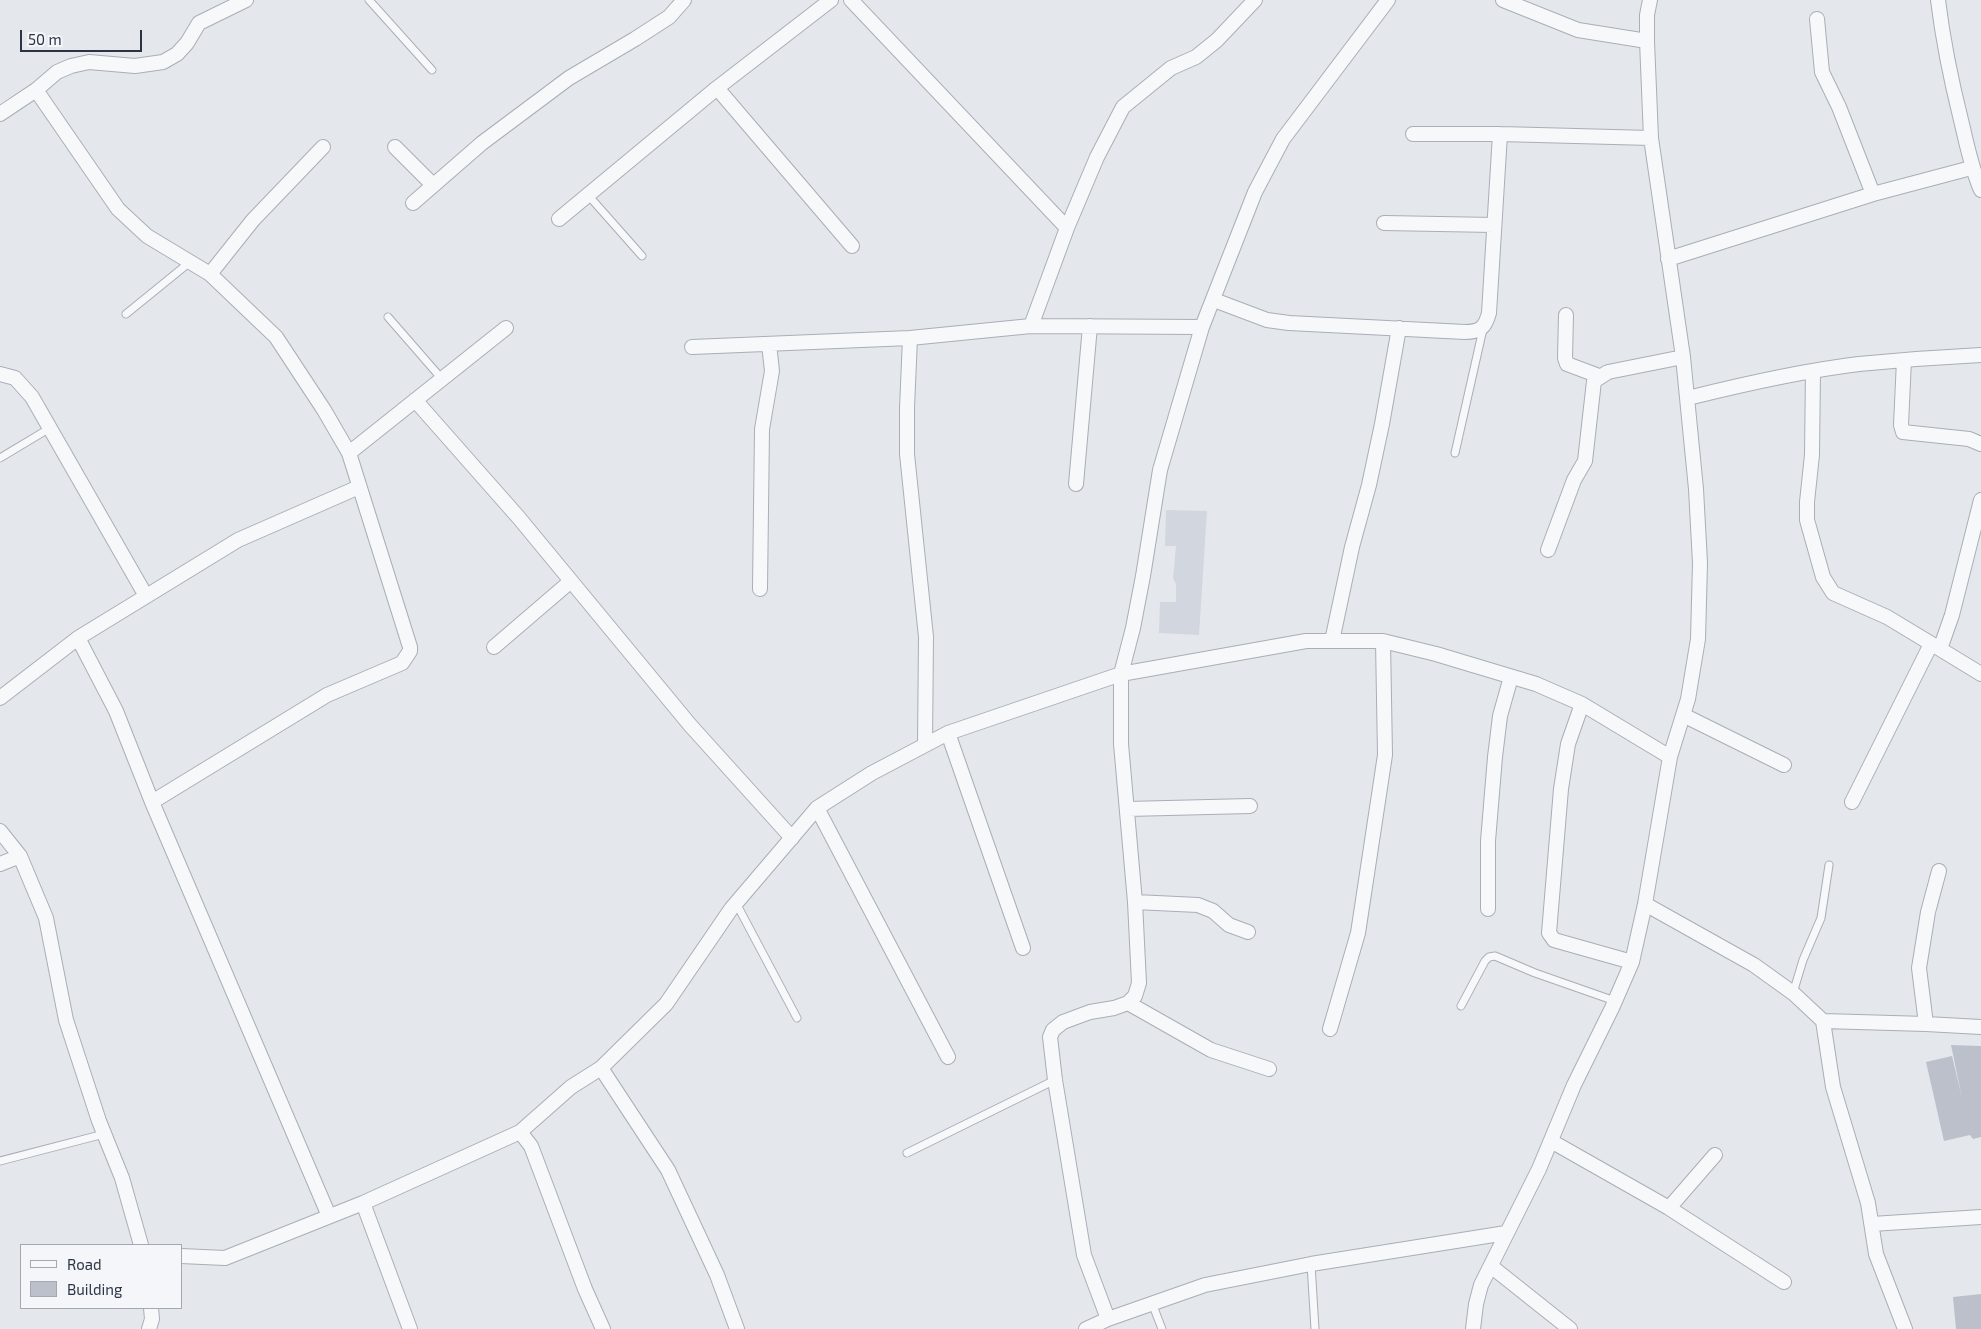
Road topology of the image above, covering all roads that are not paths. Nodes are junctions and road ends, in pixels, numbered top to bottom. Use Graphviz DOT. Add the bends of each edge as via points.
graph roads {
  1 [pos="246,0"];
  2 [pos="369,0"];
  3 [pos="684,0"];
  4 [pos="831,0"];
  5 [pos="851,0"];
  6 [pos="1256,0"];
  7 [pos="1388,0"];
  8 [pos="1503,0"];
  9 [pos="1650,0"];
  10 [pos="1938,0"];
  11 [pos="1817,19"];
  12 [pos="1647,41"];
  13 [pos="432,70"];
  14 [pos="717,88"];
  15 [pos="36,90"];
  16 [pos="0,114"];
  17 [pos="1413,134"];
  18 [pos="1500,134"];
  19 [pos="1651,138"];
  20 [pos="395,146"];
  21 [pos="323,147"];
  22 [pos="1972,168"];
  23 [pos="433,185"];
  24 [pos="1981,190"];
  25 [pos="1873,194"];
  26 [pos="588,195"];
  27 [pos="413,203"];
  28 [pos="559,219"];
  29 [pos="1384,223"];
  30 [pos="1494,224"];
  31 [pos="1066,228"];
  32 [pos="852,246"];
  33 [pos="642,256"];
  34 [pos="1668,259"];
  35 [pos="190,262"];
  36 [pos="210,274"];
  37 [pos="1214,300"];
  38 [pos="126,314"];
  39 [pos="1566,316"];
  40 [pos="388,317"];
  41 [pos="1032,326"];
  42 [pos="1090,326"];
  43 [pos="1202,327"];
  44 [pos="506,328"];
  45 [pos="1399,328"];
  46 [pos="1483,329"];
  47 [pos="910,338"];
  48 [pos="769,344"];
  49 [pos="692,348"];
  50 [pos="1981,355"];
  51 [pos="1683,357"];
  52 [pos="1904,360"];
  53 [pos="1813,371"];
  54 [pos="0,374"];
  55 [pos="1600,376"];
  56 [pos="442,379"];
  57 [pos="1688,398"];
  58 [pos="415,400"];
  59 [pos="50,428"];
  60 [pos="1981,444"];
  61 [pos="349,453"];
  62 [pos="1455,453"];
  63 [pos="0,458"];
  64 [pos="1076,484"];
  65 [pos="359,487"];
  66 [pos="1981,500"];
  67 [pos="1548,550"];
  68 [pos="571,581"];
  69 [pos="760,589"];
  70 [pos="146,596"];
  71 [pos="78,638"];
  72 [pos="1332,641"];
  73 [pos="1383,641"];
  74 [pos="1936,646"];
  75 [pos="494,647"];
  76 [pos="1121,674"];
  77 [pos="1981,674"];
  78 [pos="1511,677"];
  79 [pos="0,698"];
  80 [pos="1582,704"];
  81 [pos="1683,715"];
  82 [pos="948,734"];
  83 [pos="924,746"];
  84 [pos="1670,757"];
  85 [pos="1784,765"];
  86 [pos="152,802"];
  87 [pos="1852,802"];
  88 [pos="1250,806"];
  89 [pos="818,808"];
  90 [pos="1127,808"];
  91 [pos="0,831"];
  92 [pos="792,838"];
  93 [pos="20,856"];
  94 [pos="0,864"];
  95 [pos="1829,866"];
  96 [pos="1939,871"];
  97 [pos="1135,902"];
  98 [pos="736,903"];
  99 [pos="1644,904"];
  100 [pos="1488,909"];
  101 [pos="1248,932"];
  102 [pos="1023,948"];
  103 [pos="1632,962"];
  104 [pos="1793,993"];
  105 [pos="1615,1001"];
  106 [pos="1128,1003"];
  107 [pos="1461,1006"];
  108 [pos="797,1018"];
  109 [pos="1823,1021"];
  110 [pos="1926,1024"];
  111 [pos="1981,1027"];
  112 [pos="1330,1028"];
  113 [pos="948,1057"];
  114 [pos="601,1068"];
  115 [pos="1269,1069"];
  116 [pos="1055,1080"];
  117 [pos="520,1132"];
  118 [pos="104,1134"];
  119 [pos="1550,1141"];
  120 [pos="907,1153"];
  121 [pos="1715,1155"];
  122 [pos="0,1161"];
  123 [pos="363,1203"];
  124 [pos="1669,1208"];
  125 [pos="329,1216"];
  126 [pos="1981,1217"];
  127 [pos="1872,1224"];
  128 [pos="1506,1233"];
  129 [pos="141,1244"];
  130 [pos="182,1256"];
  131 [pos="1310,1264"];
  132 [pos="1492,1266"];
  133 [pos="1784,1282"];
  134 [pos="1152,1303"];
  135 [pos="151,1309"];
  136 [pos="1108,1319"];
  137 [pos="149,1329"];
  138 [pos="410,1329"];
  139 [pos="603,1329"];
  140 [pos="736,1329"];
  141 [pos="1086,1329"];
  142 [pos="1162,1329"];
  143 [pos="1315,1329"];
  144 [pos="1473,1329"];
  145 [pos="1570,1329"];
  146 [pos="1905,1329"];
  1 -- 15 [label="street" via="199,24 177,54 163,62 134,66 89,62 57,72"];
  2 -- 13 [label="lane"];
  3 -- 23 [label="street" via="669,17 569,78 482,143"];
  4 -- 14 [label="street"];
  5 -- 31 [label="street"];
  6 -- 31 [label="street" via="1196,58 1171,68 1123,107"];
  7 -- 37 [label="street" via="1284,139 1255,192"];
  8 -- 12 [label="street" via="1578,30"];
  9 -- 12 [label="street"];
  10 -- 22 [label="street" via="1943,43"];
  11 -- 25 [label="street" via="1822,72"];
  12 -- 19 [label="street"];
  14 -- 26 [label="street"];
  14 -- 32 [label="street"];
  15 -- 16 [label="street"];
  15 -- 35 [label="street" via="118,209 147,236"];
  17 -- 18 [label="street"];
  18 -- 19 [label="street"];
  18 -- 30 [label="street"];
  19 -- 34 [label="street"];
  20 -- 23 [label="street"];
  21 -- 36 [label="street" via="252,220"];
  22 -- 24 [label="street"];
  22 -- 25 [label="street"];
  23 -- 27 [label="street"];
  25 -- 34 [label="street"];
  26 -- 28 [label="street"];
  26 -- 33 [label="lane"];
  29 -- 30 [label="street"];
  30 -- 46 [label="street" via="1489,313"];
  31 -- 41 [label="street"];
  34 -- 51 [label="street"];
  35 -- 36 [label="street"];
  35 -- 38 [label="lane"];
  36 -- 61 [label="street" via="276,337"];
  37 -- 43 [label="street"];
  37 -- 45 [label="street" via="1267,320"];
  39 -- 55 [label="street" via="1567,364"];
  40 -- 56 [label="lane"];
  41 -- 42 [label="street"];
  41 -- 47 [label="street"];
  42 -- 43 [label="street"];
  42 -- 64 [label="street"];
  43 -- 76 [label="street" via="1160,470 1143,576"];
  44 -- 56 [label="street"];
  45 -- 46 [label="street" via="1475,332"];
  45 -- 72 [label="street" via="1376,450"];
  46 -- 62 [label="lane"];
  47 -- 48 [label="street"];
  47 -- 83 [label="street" via="907,454 926,636"];
  48 -- 49 [label="street"];
  48 -- 69 [label="street" via="772,370 762,429"];
  50 -- 52 [label="street"];
  51 -- 55 [label="street" via="1630,366"];
  51 -- 57 [label="street"];
  52 -- 53 [label="street"];
  52 -- 60 [label="street" via="1903,432 1969,439"];
  53 -- 57 [label="street"];
  53 -- 74 [label="street" via="1807,520 1824,578 1832,592"];
  54 -- 59 [label="street" via="15,378 32,397"];
  55 -- 67 [label="street" via="1594,381 1592,392 1585,461 1574,480"];
  56 -- 58 [label="street"];
  57 -- 81 [label="street" via="1700,563 1698,639"];
  58 -- 61 [label="street"];
  58 -- 68 [label="street"];
  59 -- 63 [label="lane"];
  59 -- 70 [label="street"];
  61 -- 65 [label="street"];
  65 -- 70 [label="street" via="238,540"];
  65 -- 86 [label="street" via="410,647 408,657 402,663 327,695"];
  66 -- 74 [label="street" via="1952,615"];
  68 -- 75 [label="street"];
  68 -- 92 [label="street" via="690,725"];
  70 -- 71 [label="street"];
  71 -- 79 [label="street"];
  71 -- 86 [label="street" via="116,711"];
  72 -- 73 [label="street"];
  72 -- 76 [label="street" via="1306,641"];
  73 -- 78 [label="street"];
  73 -- 112 [label="street" via="1385,755 1358,933"];
  74 -- 77 [label="street"];
  74 -- 87 [label="street"];
  76 -- 82 [label="street"];
  76 -- 90 [label="street" via="1121,744"];
  78 -- 80 [label="street"];
  78 -- 100 [label="street" via="1497,741 1488,840"];
  80 -- 84 [label="street"];
  80 -- 103 [label="street" via="1568,744 1560,789 1548,933 1554,940"];
  81 -- 84 [label="street"];
  81 -- 85 [label="street"];
  82 -- 83 [label="street"];
  82 -- 102 [label="street"];
  83 -- 89 [label="street" via="872,773"];
  84 -- 99 [label="street"];
  86 -- 125 [label="street"];
  88 -- 90 [label="street"];
  89 -- 92 [label="street"];
  89 -- 113 [label="street"];
  90 -- 97 [label="street"];
  91 -- 93 [label="street"];
  92 -- 98 [label="street"];
  93 -- 94 [label="street"];
  93 -- 118 [label="street" via="46,918 66,1020"];
  95 -- 104 [label="lane" via="1821,918"];
  96 -- 110 [label="street" via="1919,968"];
  97 -- 101 [label="street" via="1198,905 1213,911 1229,925"];
  97 -- 106 [label="street" via="1139,983 1135,996"];
  98 -- 108 [label="lane"];
  98 -- 114 [label="street" via="666,1004"];
  99 -- 103 [label="street"];
  99 -- 104 [label="street" via="1754,965"];
  103 -- 105 [label="street"];
  104 -- 109 [label="street"];
  105 -- 107 [label="lane" via="1495,956 1485,961"];
  105 -- 119 [label="street"];
  106 -- 115 [label="street" via="1211,1050"];
  106 -- 116 [label="street" via="1090,1012 1063,1022 1053,1030 1050,1037"];
  109 -- 110 [label="street"];
  109 -- 127 [label="street" via="1833,1087"];
  110 -- 111 [label="street"];
  114 -- 117 [label="street" via="571,1087"];
  114 -- 140 [label="street" via="668,1170 717,1275"];
  116 -- 120 [label="lane"];
  116 -- 136 [label="street" via="1084,1255"];
  117 -- 123 [label="street"];
  117 -- 139 [label="street" via="531,1146"];
  118 -- 122 [label="lane"];
  118 -- 129 [label="street" via="122,1178"];
  119 -- 124 [label="street"];
  119 -- 128 [label="street"];
  121 -- 124 [label="street"];
  123 -- 125 [label="street"];
  123 -- 138 [label="street"];
  124 -- 133 [label="street"];
  125 -- 130 [label="street" via="225,1258"];
  126 -- 127 [label="street"];
  127 -- 146 [label="street" via="1876,1254"];
  128 -- 131 [label="street"];
  128 -- 132 [label="street"];
  131 -- 134 [label="street" via="1205,1285"];
  131 -- 143 [label="lane"];
  132 -- 144 [label="street" via="1476,1304"];
  132 -- 145 [label="street"];
  134 -- 136 [label="street"];
  134 -- 142 [label="lane"];
  135 -- 137 [label="street"];
  136 -- 141 [label="street"];
}
